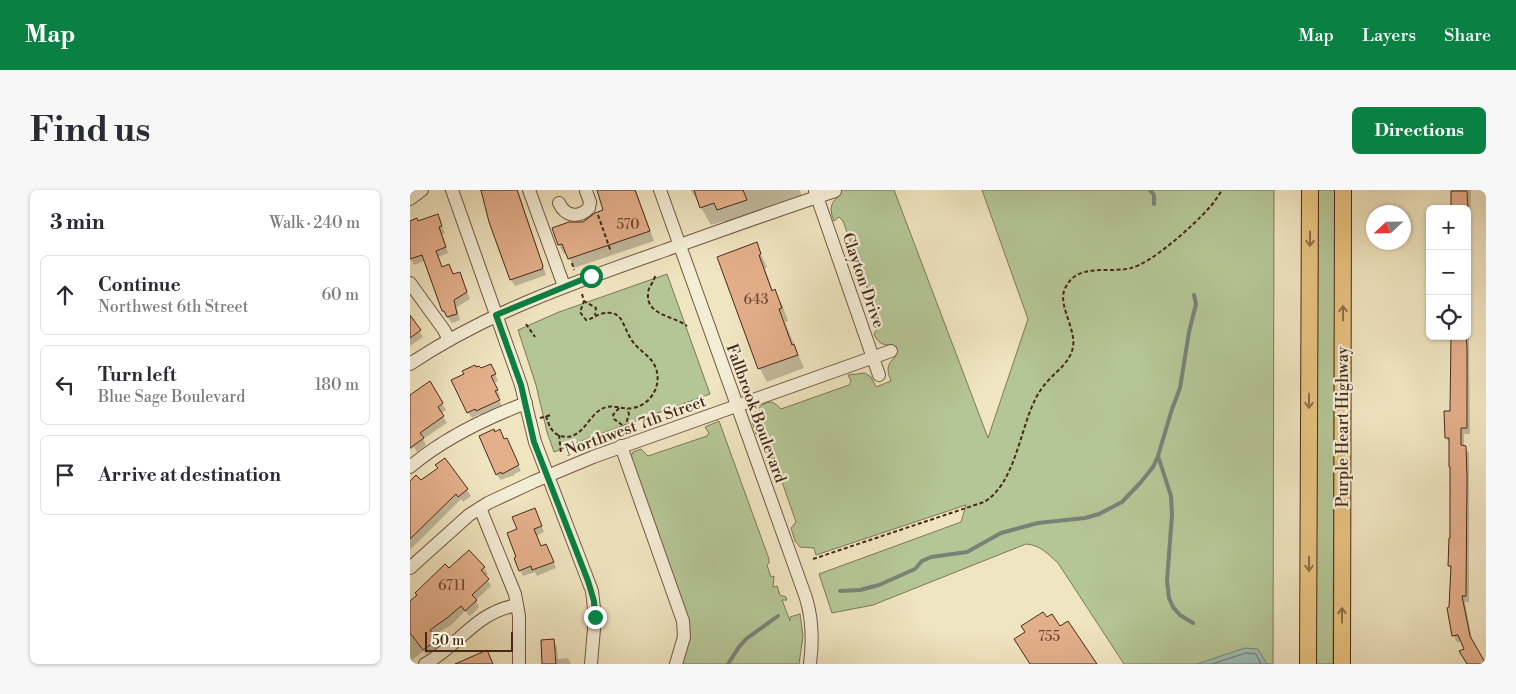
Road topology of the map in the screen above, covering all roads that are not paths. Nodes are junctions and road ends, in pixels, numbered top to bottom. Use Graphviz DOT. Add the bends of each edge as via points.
graph roads {
  1 [pos="422,190"];
  2 [pos="452,190"];
  3 [pos="529,190"];
  4 [pos="660,190"];
  5 [pos="1310,190"];
  6 [pos="1343,190"];
  7 [pos="586,191"];
  8 [pos="835,191"];
  9 [pos="816,193"];
  10 [pos="410,199"];
  11 [pos="559,203"];
  12 [pos="680,245"];
  13 [pos="410,283"];
  14 [pos="564,286"];
  15 [pos="496,315"];
  16 [pos="449,340"];
  17 [pos="891,350"];
  18 [pos="873,357"];
  19 [pos="410,364"];
  20 [pos="880,375"];
  21 [pos="526,403"];
  22 [pos="737,405"];
  23 [pos="621,446"];
  24 [pos="410,467"];
  25 [pos="547,476"];
  26 [pos="480,508"];
  27 [pos="410,568"];
  28 [pos="517,605"];
  29 [pos="425,664"];
  30 [pos="519,664"];
  31 [pos="591,664"];
  32 [pos="676,664"];
  33 [pos="809,664"];
  34 [pos="1308,664"];
  35 [pos="1342,664"];
  1 -- 10 [label="street"];
  2 -- 15 [label="street"];
  3 -- 14 [label="street"];
  4 -- 12 [label="street, Fallbrook Boulevard"];
  5 -- 34 [label="main road, Purple Heart Highway, one-way"];
  35 -- 6 [label="main road, Purple Heart Highway, one-way"];
  7 -- 11 [label="street" via="589,208 580,214 566,213"];
  8 -- 9 [label="street"];
  9 -- 12 [label="street"];
  9 -- 18 [label="street, Clayton Drive"];
  12 -- 14 [label="street"];
  12 -- 22 [label="street, Fallbrook Boulevard"];
  13 -- 16 [label="street"];
  14 -- 15 [label="street"];
  15 -- 16 [label="street"];
  15 -- 21 [label="street"];
  16 -- 19 [label="street"];
  17 -- 18 [label="street, Northwest 7th Street"];
  18 -- 20 [label="street, Clayton Drive"];
  18 -- 22 [label="street, Northwest 7th Street"];
  21 -- 24 [label="street" via="450,438"];
  21 -- 25 [label="street" via="534,442"];
  22 -- 23 [label="street, Northwest 7th Street"];
  22 -- 33 [label="street, Fallbrook Boulevard" via="806,598 812,627"];
  23 -- 25 [label="street, Northwest 7th Street"];
  23 -- 32 [label="street" via="683,621 684,637"];
  25 -- 26 [label="street, Northwest 7th Street"];
  25 -- 31 [label="street" via="594,601"];
  26 -- 27 [label="street, Northwest 7th Street"];
  26 -- 28 [label="street"];
  28 -- 29 [label="street" via="499,609 483,618"];
  28 -- 30 [label="street"];
}
